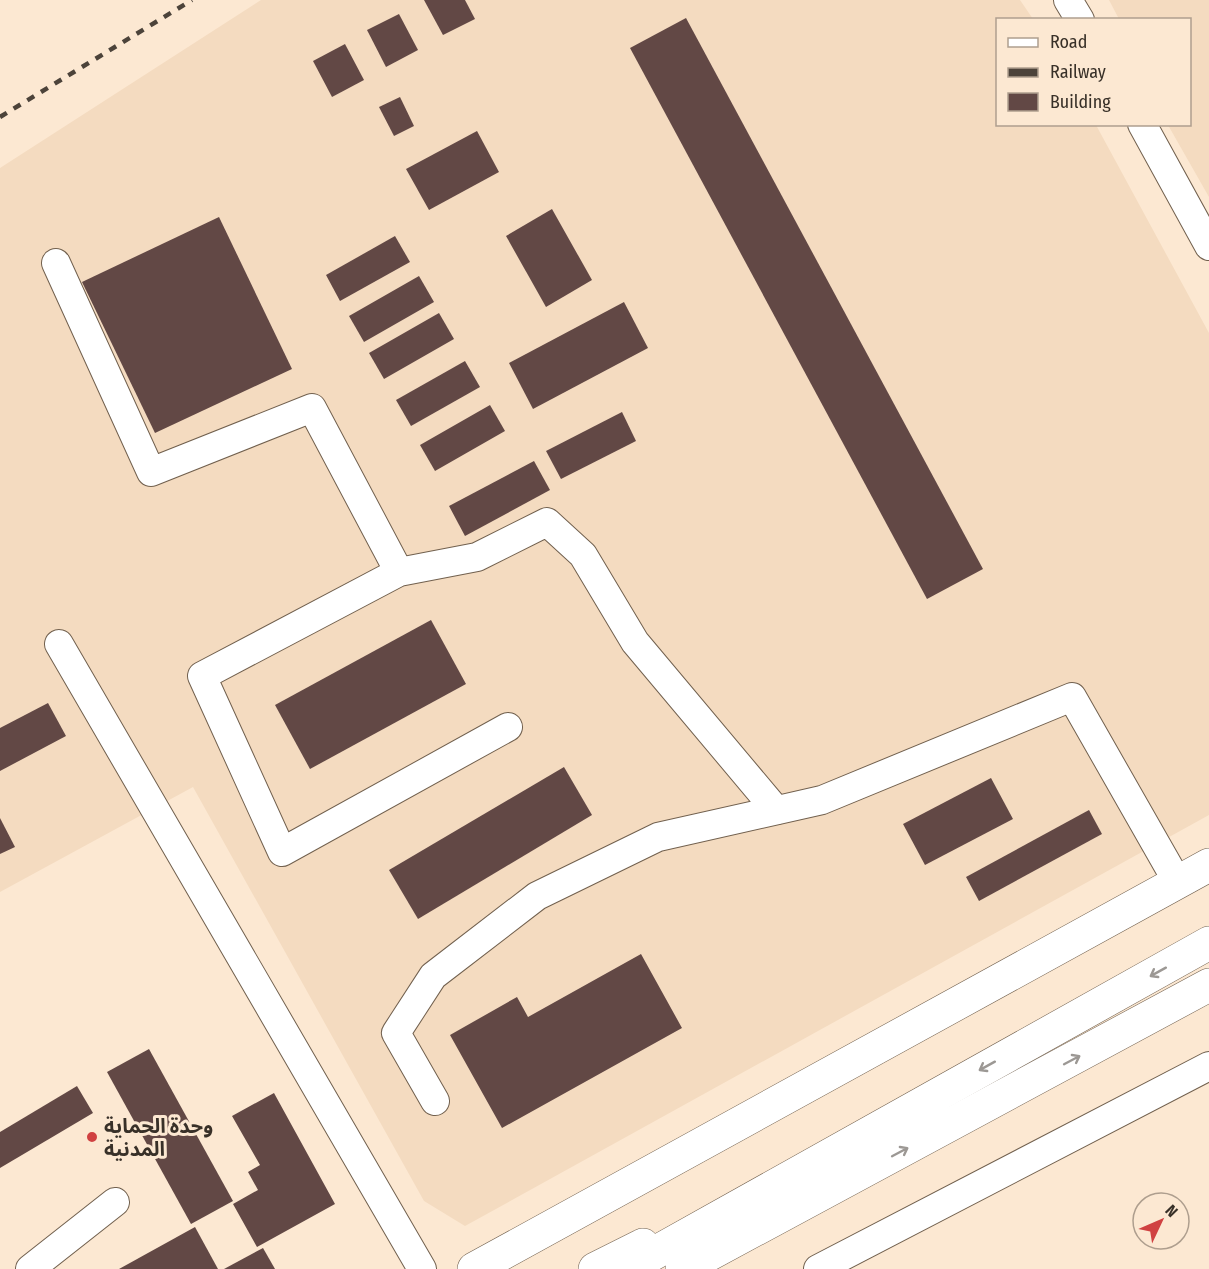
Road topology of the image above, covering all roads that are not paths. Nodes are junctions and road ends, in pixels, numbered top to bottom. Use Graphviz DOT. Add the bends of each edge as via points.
graph roads {
  1 [pos="1068,0"];
  2 [pos="1079,18"];
  3 [pos="1143,126"];
  4 [pos="1209,246"];
  5 [pos="56,263"];
  6 [pos="399,572"];
  7 [pos="60,644"];
  8 [pos="508,727"];
  9 [pos="776,810"];
  10 [pos="1209,866"];
  11 [pos="1178,883"];
  12 [pos="1209,943"];
  13 [pos="1209,985"];
  14 [pos="1209,1066"];
  15 [pos="435,1101"];
  16 [pos="830,1153"];
  17 [pos="855,1177"];
  18 [pos="115,1202"];
  19 [pos="30,1269"];
  20 [pos="422,1269"];
  21 [pos="474,1269"];
  22 [pos="596,1269"];
  23 [pos="626,1269"];
  24 [pos="682,1269"];
  25 [pos="704,1269"];
  26 [pos="818,1269"];
  1 -- 2 [label="street"];
  3 -- 4 [label="street"];
  5 -- 6 [label="street" via="151,472 312,408"];
  6 -- 8 [label="street" via="202,676 282,852"];
  6 -- 9 [label="street" via="477,557 547,522 583,555 635,642"];
  7 -- 20 [label="street"];
  9 -- 11 [label="street" via="822,800 1072,698"];
  9 -- 15 [label="street" via="658,837 537,896 433,976 396,1033"];
  10 -- 11 [label="main road"];
  11 -- 21 [label="main road"];
  12 -- 16 [label="main road, one-way"];
  17 -- 13 [label="main road, one-way"];
  14 -- 26 [label="street"];
  16 -- 22 [label="main road"];
  16 -- 23 [label="main road"];
  17 -- 24 [label="main road"];
  17 -- 25 [label="main road"];
  18 -- 19 [label="street"];
}
